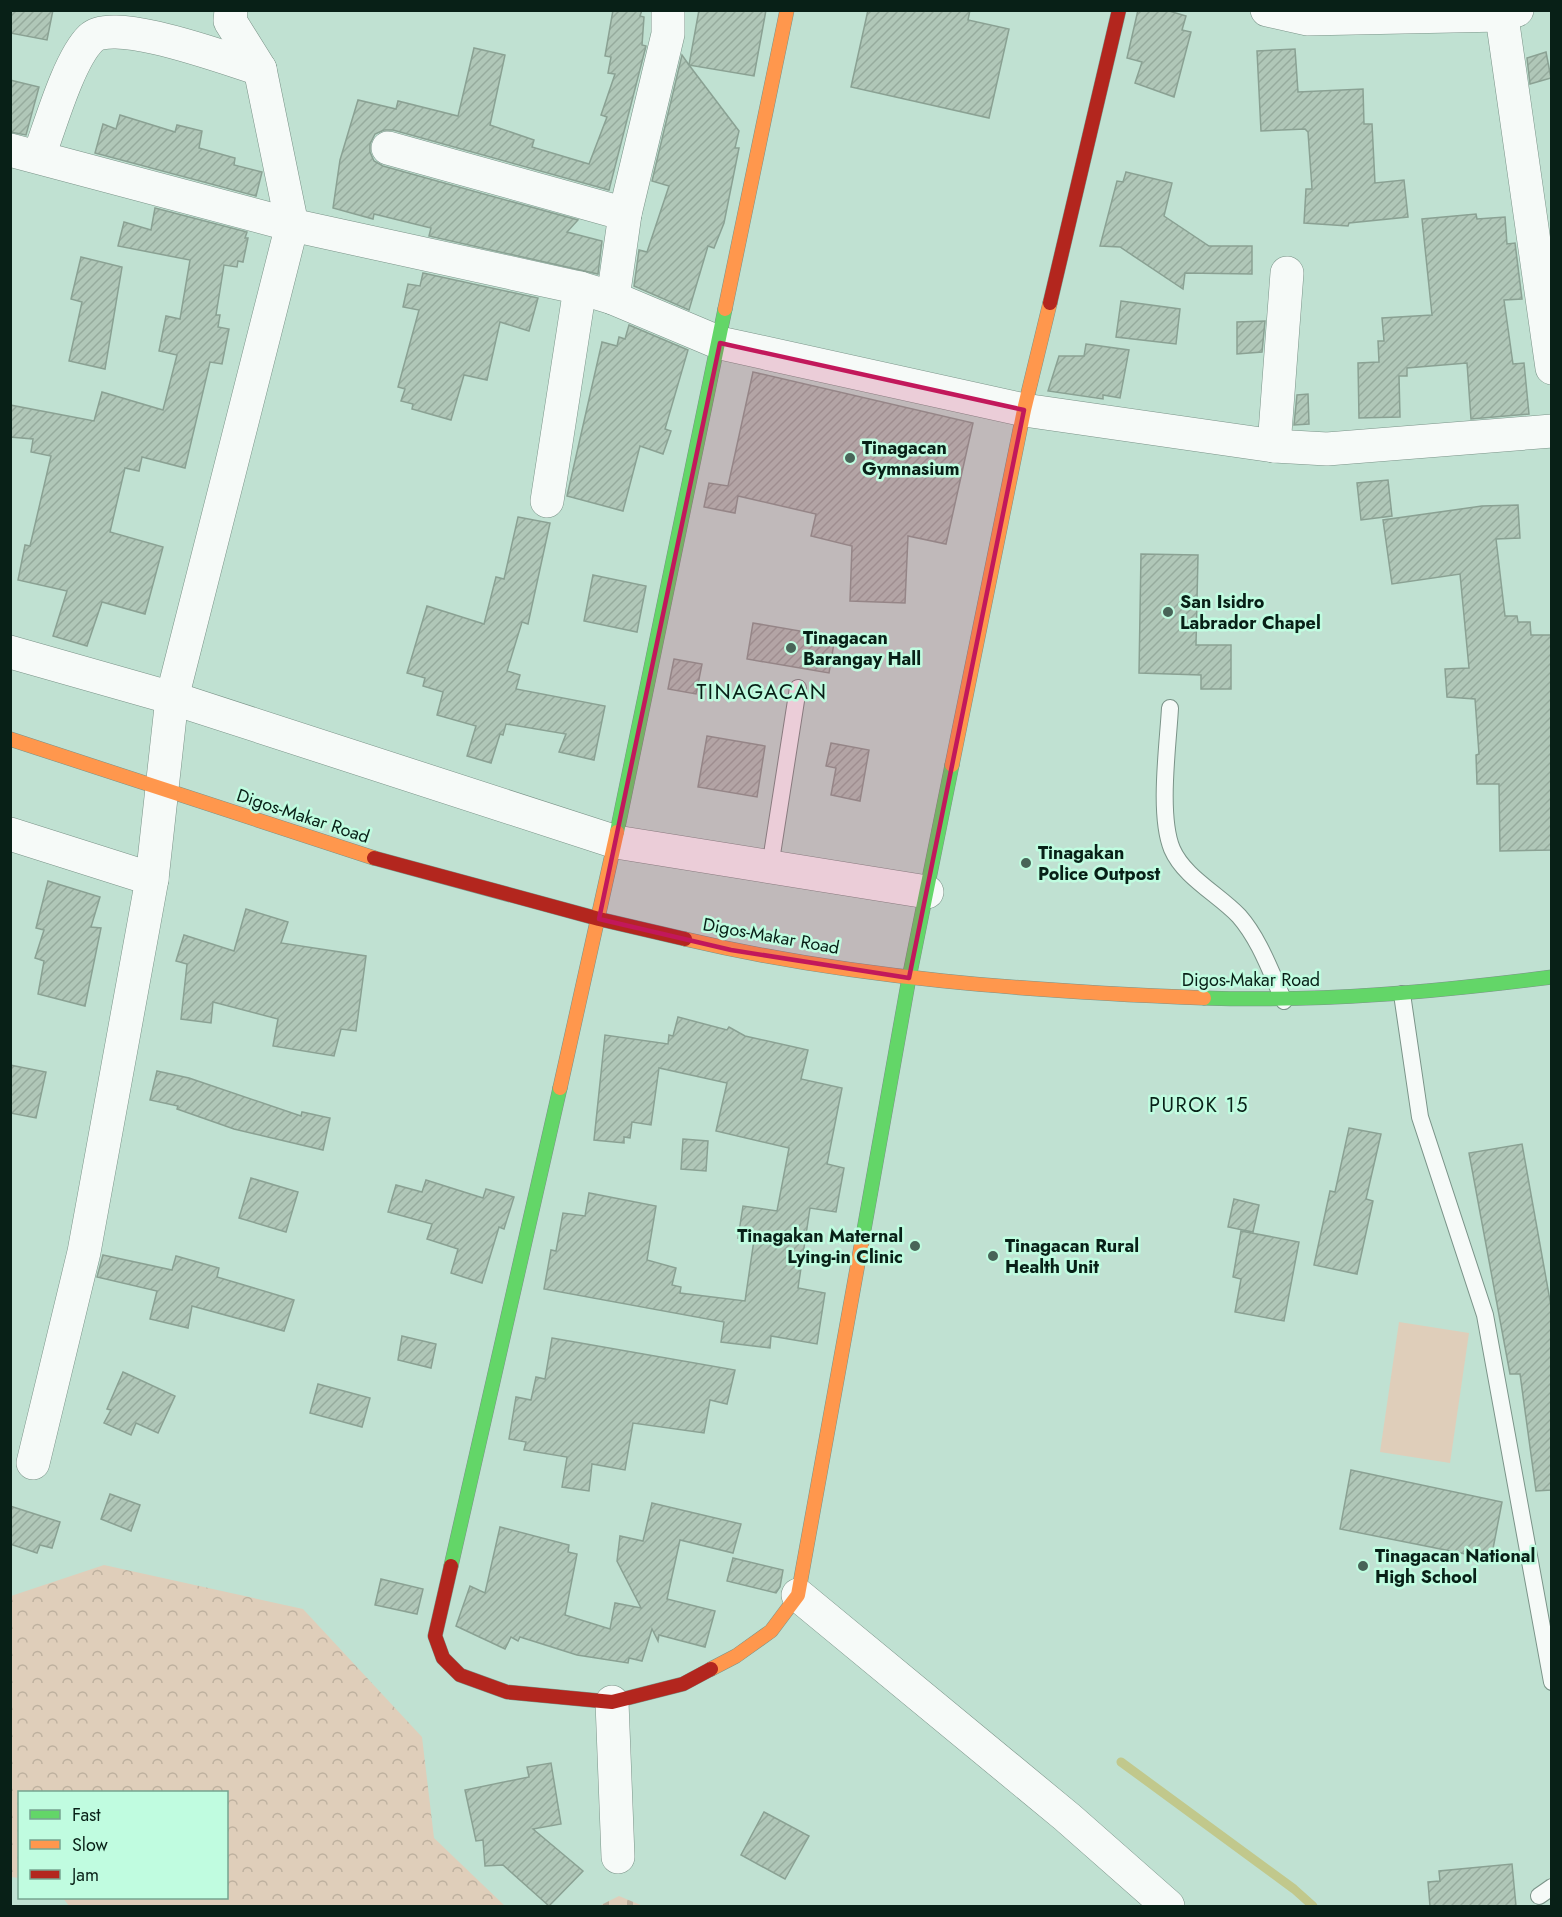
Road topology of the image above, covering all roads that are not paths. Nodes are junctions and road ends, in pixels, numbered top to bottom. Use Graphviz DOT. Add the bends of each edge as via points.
graph roads {
  1 [pos="231,10"];
  2 [pos="668,10"];
  3 [pos="788,10"];
  4 [pos="1119,10"];
  5 [pos="1267,10"];
  6 [pos="1507,12"];
  7 [pos="260,69"];
  8 [pos="388,148"];
  9 [pos="25,153"];
  10 [pos="625,214"];
  11 [pos="292,225"];
  12 [pos="1287,273"];
  13 [pos="580,288"];
  14 [pos="612,298"];
  15 [pos="720,343"];
  16 [pos="1551,368"];
  17 [pos="1024,410"];
  18 [pos="1551,431"];
  19 [pos="1274,446"];
  20 [pos="547,501"];
  21 [pos="10,652"];
  22 [pos="798,688"];
  23 [pos="172,698"];
  24 [pos="1170,708"];
  25 [pos="10,739"];
  26 [pos="162,789"];
  27 [pos="10,834"];
  28 [pos="615,842"];
  29 [pos="770,867"];
  30 [pos="152,879"];
  31 [pos="927,892"];
  32 [pos="599,919"];
  33 [pos="1551,977"];
  34 [pos="909,978"];
  35 [pos="1402,994"];
  36 [pos="1284,1001"];
  37 [pos="33,1463"];
  38 [pos="798,1595"];
  39 [pos="1544,1607"];
  40 [pos="1551,1682"];
  41 [pos="612,1702"];
  42 [pos="618,1857"];
  43 [pos="1168,1906"];
  1 -- 7 [label="street" via="230,21"];
  2 -- 10 [label="street" via="668,34"];
  3 -- 15 [label="main road"];
  4 -- 17 [label="main road"];
  5 -- 6 [label="street" via="1307,19"];
  6 -- 16 [label="street"];
  7 -- 9 [label="street" via="153,36 103,32 92,36 82,48"];
  7 -- 11 [label="street"];
  8 -- 10 [label="street"];
  9 -- 11 [label="street"];
  10 -- 14 [label="street"];
  11 -- 13 [label="street"];
  11 -- 23 [label="street"];
  12 -- 19 [label="street"];
  13 -- 14 [label="street"];
  13 -- 20 [label="street"];
  14 -- 15 [label="street"];
  15 -- 17 [label="street"];
  15 -- 28 [label="main road"];
  17 -- 19 [label="street"];
  17 -- 31 [label="main road"];
  18 -- 19 [label="street" via="1327,449"];
  21 -- 23 [label="street"];
  22 -- 29 [label="lane"];
  23 -- 26 [label="street"];
  23 -- 28 [label="street"];
  24 -- 36 [label="lane" via="1165,816 1171,847 1178,861 1239,917 1257,943"];
  25 -- 26 [label="main road, Digos-Makar Road"];
  26 -- 30 [label="street"];
  26 -- 32 [label="main road, Digos-Makar Road" via="360,854"];
  27 -- 30 [label="street"];
  28 -- 29 [label="street"];
  28 -- 32 [label="main road"];
  29 -- 31 [label="street"];
  30 -- 37 [label="street" via="84,1252"];
  31 -- 34 [label="main road"];
  32 -- 34 [label="main road, Digos-Makar Road" via="731,950"];
  32 -- 41 [label="main road" via="435,1636 443,1658 460,1675 507,1692"];
  33 -- 35 [label="main road, Digos-Makar Road"];
  34 -- 36 [label="main road, Digos-Makar Road" via="1098,994"];
  34 -- 38 [label="main road"];
  35 -- 36 [label="main road, Digos-Makar Road"];
  35 -- 39 [label="lane" via="1420,1117 1485,1315"];
  38 -- 41 [label="main road" via="771,1631 736,1656 683,1684"];
  38 -- 43 [label="street" via="1067,1817"];
  39 -- 40 [label="lane"];
  41 -- 42 [label="street"];
}
